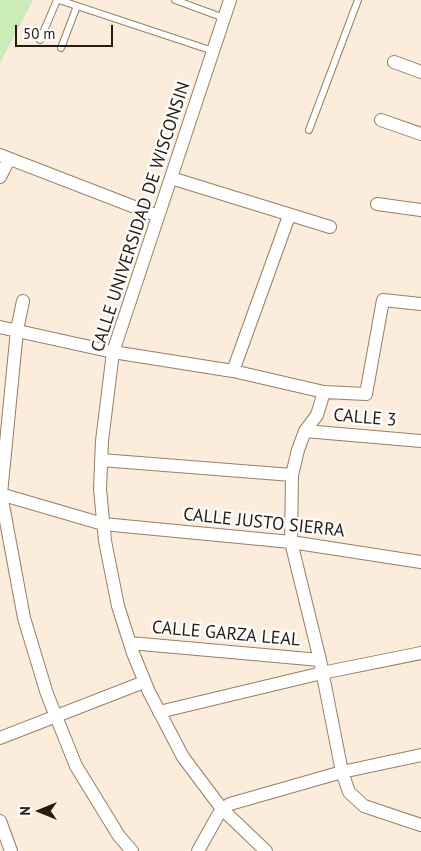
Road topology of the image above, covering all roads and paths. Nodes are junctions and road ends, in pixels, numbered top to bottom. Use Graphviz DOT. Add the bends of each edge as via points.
graph roads {
  1 [pos="58,0"];
  2 [pos="174,0"];
  3 [pos="230,0"];
  4 [pos="358,0"];
  5 [pos="77,6"];
  6 [pos="224,18"];
  7 [pos="40,40"];
  8 [pos="61,48"];
  9 [pos="214,51"];
  10 [pos="394,62"];
  11 [pos="421,72"];
  12 [pos="382,120"];
  13 [pos="309,130"];
  14 [pos="421,134"];
  15 [pos="5,157"];
  16 [pos="0,177"];
  17 [pos="171,178"];
  18 [pos="377,204"];
  19 [pos="421,210"];
  20 [pos="158,216"];
  21 [pos="289,216"];
  22 [pos="330,227"];
  23 [pos="23,301"];
  24 [pos="421,304"];
  25 [pos="0,327"];
  26 [pos="17,330"];
  27 [pos="113,352"];
  28 [pos="232,371"];
  29 [pos="324,392"];
  30 [pos="305,431"];
  31 [pos="421,441"];
  32 [pos="101,460"];
  33 [pos="292,475"];
  34 [pos="0,494"];
  35 [pos="103,524"];
  36 [pos="291,542"];
  37 [pos="421,562"];
  38 [pos="130,643"];
  39 [pos="421,653"];
  40 [pos="320,660"];
  41 [pos="322,673"];
  42 [pos="144,682"];
  43 [pos="159,712"];
  44 [pos="56,716"];
  45 [pos="0,738"];
  46 [pos="421,755"];
  47 [pos="342,772"];
  48 [pos="222,809"];
  49 [pos="0,821"];
  50 [pos="421,826"];
  51 [pos="11,851"];
  52 [pos="132,851"];
  53 [pos="198,851"];
  54 [pos="266,851"];
  1 -- 5 [label="lane"];
  1 -- 7 [label="lane"];
  2 -- 6 [label="lane"];
  3 -- 6 [label="street, CALLE UNIVERSIDAD DE WISCONSIN"];
  4 -- 13 [label="lane"];
  5 -- 8 [label="lane"];
  5 -- 9 [label="lane"];
  6 -- 9 [label="street, CALLE UNIVERSIDAD DE WISCONSIN"];
  9 -- 17 [label="street, CALLE UNIVERSIDAD DE WISCONSIN"];
  10 -- 11 [label="street"];
  12 -- 14 [label="street"];
  15 -- 16 [label="street"];
  15 -- 20 [label="street"];
  17 -- 20 [label="street, CALLE UNIVERSIDAD DE WISCONSIN"];
  17 -- 21 [label="street"];
  18 -- 19 [label="street"];
  20 -- 27 [label="street, CALLE UNIVERSIDAD DE WISCONSIN"];
  21 -- 22 [label="street"];
  21 -- 28 [label="street"];
  23 -- 26 [label="street"];
  24 -- 29 [label="street" via="383,300 366,394"];
  25 -- 26 [label="street"];
  26 -- 27 [label="street"];
  26 -- 34 [label="street"];
  27 -- 28 [label="street"];
  27 -- 32 [label="street, CALLE UNIVERSIDAD DE WISCONSIN"];
  28 -- 29 [label="street"];
  29 -- 30 [label="street" via="317,415"];
  30 -- 31 [label="street, CALLE 3"];
  30 -- 33 [label="street"];
  32 -- 33 [label="street"];
  32 -- 35 [label="street, CALLE UNIVERSIDAD DE WISCONSIN"];
  33 -- 36 [label="street"];
  34 -- 35 [label="street, CALLE JUSTO SIERRA"];
  34 -- 44 [label="street" via="24,618"];
  35 -- 36 [label="street, CALLE JUSTO SIERRA"];
  35 -- 38 [label="street, CALLE UNIVERSIDAD DE WISCONSIN" via="118,606"];
  36 -- 37 [label="street, CALLE JUSTO SIERRA"];
  36 -- 40 [label="street"];
  38 -- 40 [label="street, CALLE GARZA LEAL"];
  38 -- 42 [label="street, CALLE UNIVERSIDAD DE WISCONSIN"];
  39 -- 41 [label="street"];
  40 -- 41 [label="street"];
  41 -- 43 [label="street"];
  41 -- 47 [label="street"];
  42 -- 43 [label="street, CALLE UNIVERSIDAD DE WISCONSIN"];
  42 -- 44 [label="street"];
  43 -- 48 [label="street, CALLE UNIVERSIDAD DE WISCONSIN" via="183,757"];
  44 -- 45 [label="street"];
  44 -- 52 [label="street" via="76,766 119,836"];
  46 -- 47 [label="street"];
  47 -- 48 [label="street"];
  47 -- 50 [label="street" via="350,792 364,806"];
  48 -- 53 [label="street"];
  48 -- 54 [label="street, CALLE UNIVERSIDAD DE WISCONSIN"];
  49 -- 51 [label="street"];
}
